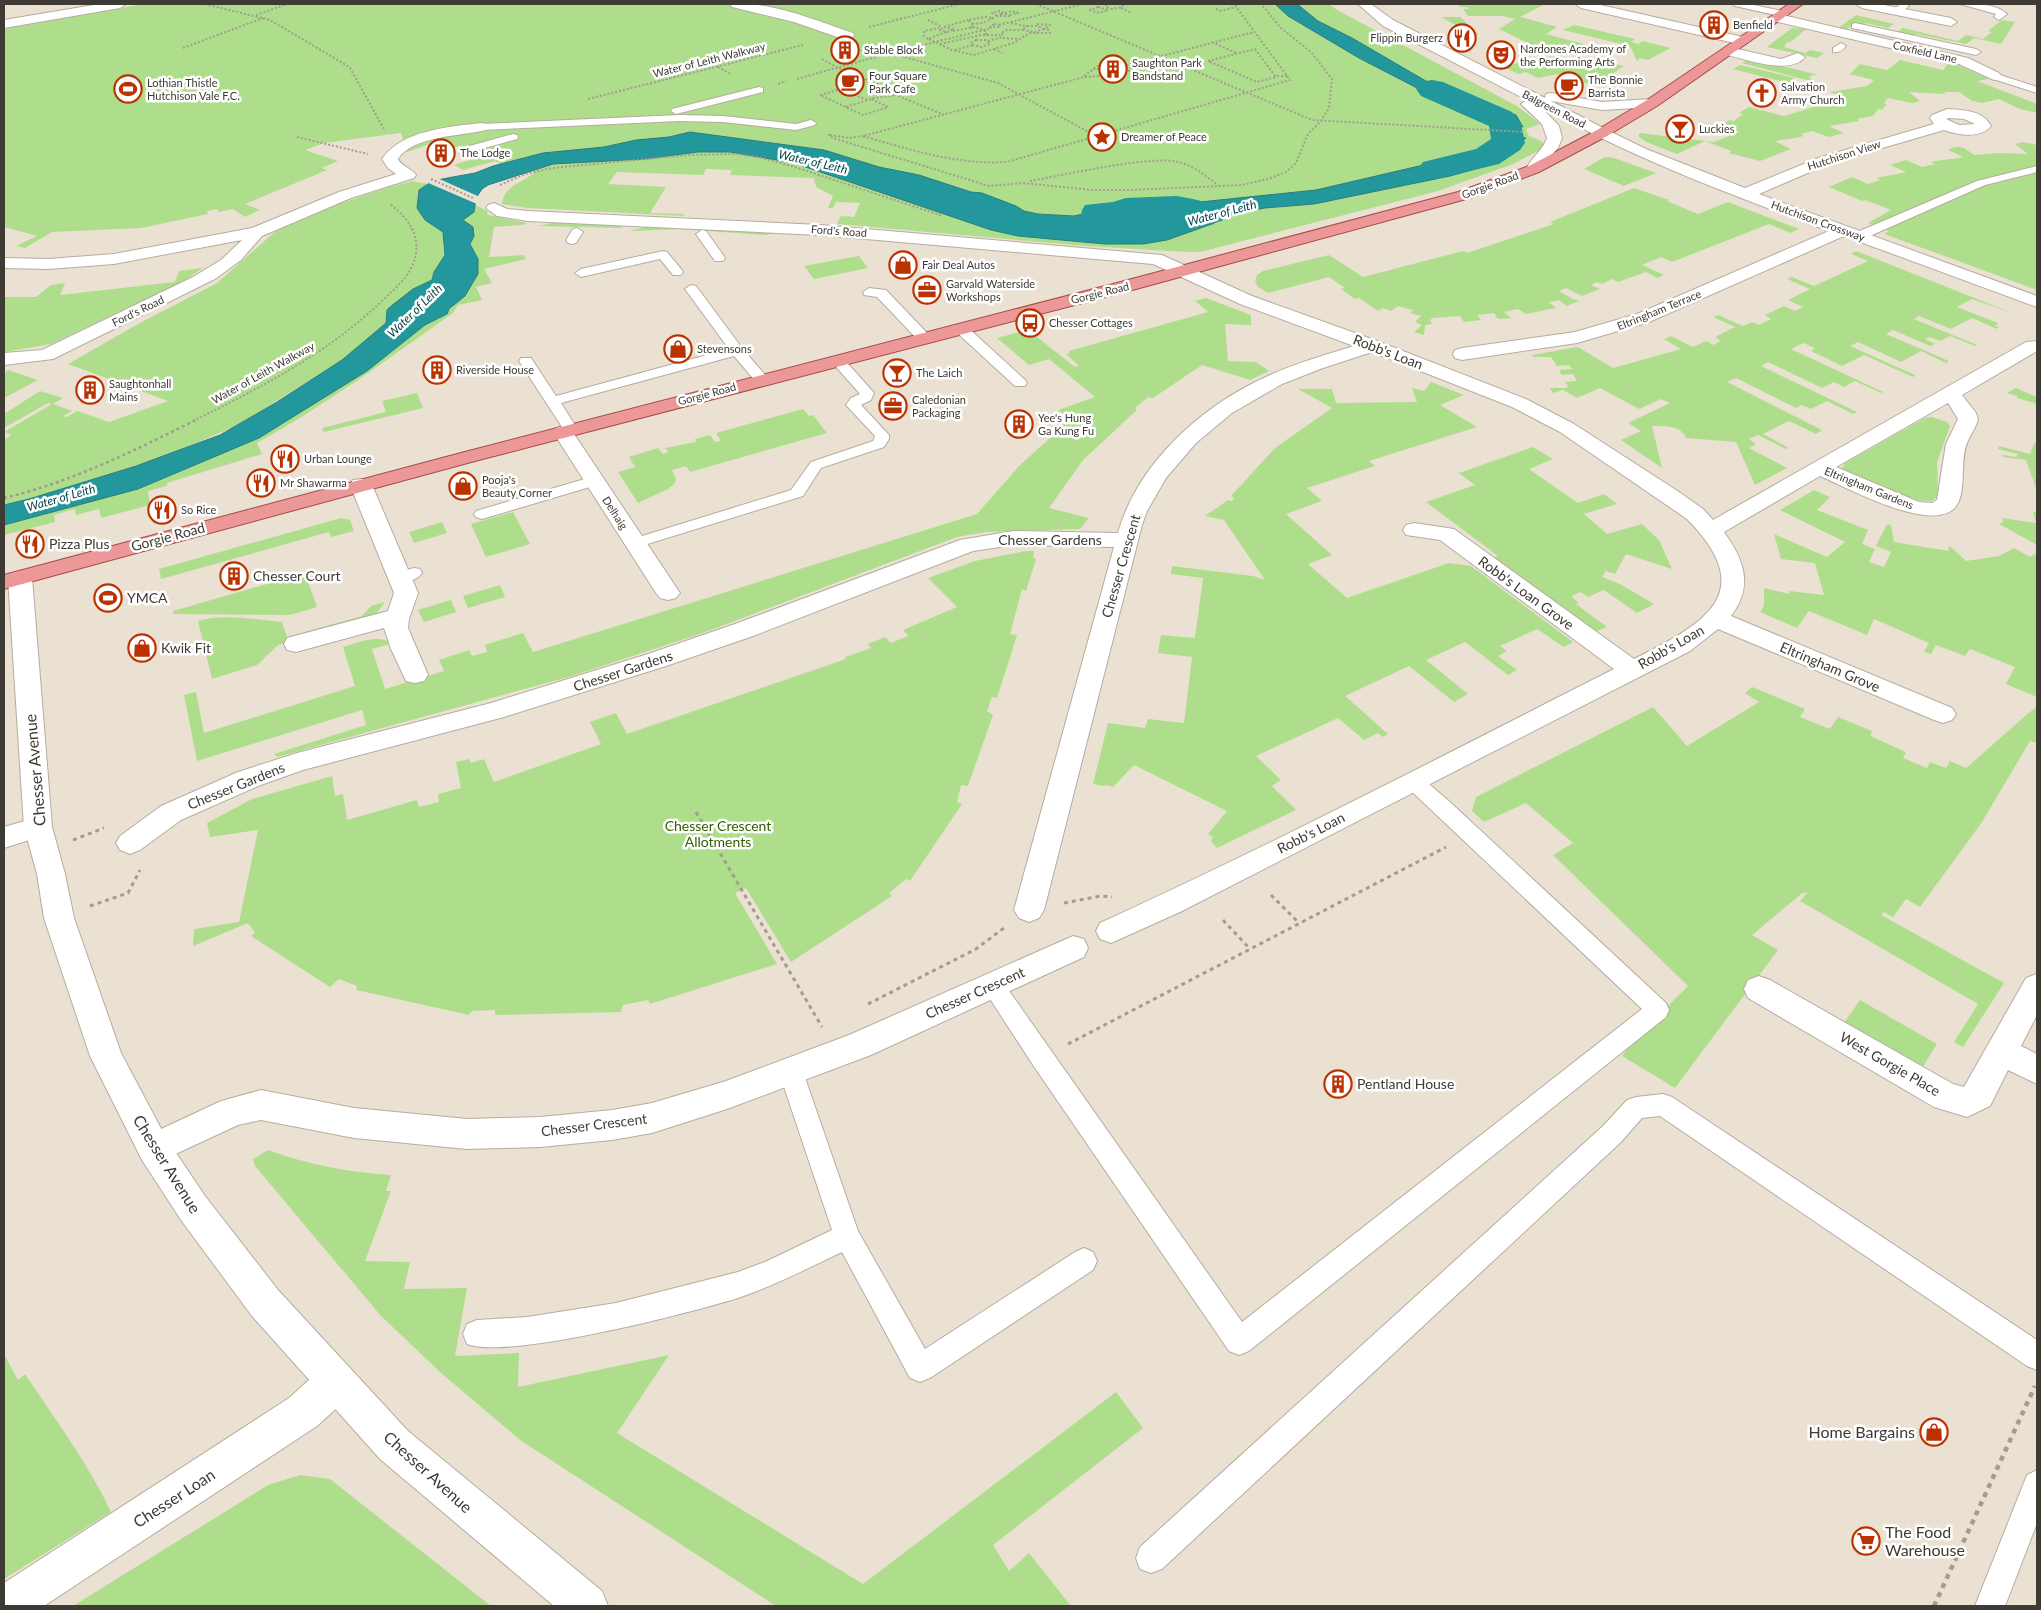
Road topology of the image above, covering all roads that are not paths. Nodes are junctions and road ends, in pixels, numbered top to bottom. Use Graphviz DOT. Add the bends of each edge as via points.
graph roads {
  1 [pos="120,4"];
  2 [pos="736,4"];
  3 [pos="1364,4"];
  4 [pos="1581,4"];
  5 [pos="1738,4"];
  6 [pos="1797,4"];
  7 [pos="1862,4"];
  8 [pos="1965,4"];
  9 [pos="1903,15"];
  10 [pos="1781,16"];
  11 [pos="1998,17"];
  12 [pos="1951,22"];
  13 [pos="4,24"];
  14 [pos="1888,34"];
  15 [pos="846,35"];
  16 [pos="1847,39"];
  17 [pos="1743,41"];
  18 [pos="1729,51"];
  19 [pos="1976,52"];
  20 [pos="1798,57"];
  21 [pos="1994,76"];
  22 [pos="1506,85"];
  23 [pos="758,90"];
  24 [pos="2037,90"];
  25 [pos="1652,104"];
  26 [pos="645,118"];
  27 [pos="811,123"];
  28 [pos="1945,125"];
  29 [pos="481,128"];
  30 [pos="461,130"];
  31 [pos="1602,133"];
  32 [pos="513,137"];
  33 [pos="487,144"];
  34 [pos="470,149"];
  35 [pos="1534,169"];
  36 [pos="2037,169"];
  37 [pos="1745,194"];
  38 [pos="494,208"];
  39 [pos="256,232"];
  40 [pos="1852,233"];
  41 [pos="702,234"];
  42 [pos="713,250"];
  43 [pos="4,263"];
  44 [pos="1181,271"];
  45 [pos="678,272"];
  46 [pos="581,273"];
  47 [pos="691,289"];
  48 [pos="868,292"];
  49 [pos="2037,302"];
  50 [pos="960,328"];
  51 [pos="923,337"];
  52 [pos="1373,346"];
  53 [pos="2033,346"];
  54 [pos="737,351"];
  55 [pos="1462,354"];
  56 [pos="837,360"];
  57 [pos="6,361"];
  58 [pos="526,361"];
  59 [pos="761,380"];
  60 [pos="1020,383"];
  61 [pos="1951,393"];
  62 [pos="552,401"];
  63 [pos="567,431"];
  64 [pos="1819,468"];
  65 [pos="595,481"];
  66 [pos="361,485"];
  67 [pos="482,514"];
  68 [pos="1414,530"];
  69 [pos="1711,530"];
  70 [pos="1126,540"];
  71 [pos="635,543"];
  72 [pos="12,580"];
  73 [pos="668,593"];
  74 [pos="398,616"];
  75 [pos="1716,619"];
  76 [pos="296,644"];
  77 [pos="408,665"];
  78 [pos="1632,670"];
  79 [pos="1944,714"];
  80 [pos="1414,782"];
  81 [pos="38,827"];
  82 [pos="4,838"];
  83 [pos="130,843"];
  84 [pos="1029,910"];
  85 [pos="1111,931"];
  86 [pos="1073,948"];
  87 [pos="992,985"];
  88 [pos="2037,987"];
  89 [pos="1759,989"];
  90 [pos="2001,1051"];
  91 [pos="2037,1070"];
  92 [pos="792,1072"];
  93 [pos="154,1149"];
  94 [pos="847,1236"];
  95 [pos="1084,1261"];
  96 [pos="477,1334"];
  97 [pos="2037,1356"];
  98 [pos="336,1382"];
  99 [pos="2037,1485"];
  100 [pos="1151,1558"];
  101 [pos="7,1606"];
  102 [pos="587,1606"];
  103 [pos="1990,1606"];
  1 -- 13 [label="street"];
  2 -- 15 [label="street"];
  3 -- 22 [label="street, Balgreen Road" via="1388,23"];
  4 -- 17 [label="street"];
  5 -- 10 [label="lane"];
  6 -- 10 [label="main road, Gorgie Road"];
  7 -- 9 [label="street"];
  8 -- 11 [label="lane" via="2000,12 2002,14"];
  9 -- 12 [label="street"];
  9 -- 14 [label="lane"];
  10 -- 16 [label="street, Coxfield Lane"];
  10 -- 17 [label="main road, Gorgie Road"];
  14 -- 16 [label="lane"];
  14 -- 19 [label="lane"];
  16 -- 21 [label="street, Coxfield Lane" via="1963,61"];
  17 -- 18 [label="main road, Gorgie Road"];
  18 -- 20 [label="street" via="1781,63"];
  18 -- 25 [label="main road, Gorgie Road"];
  21 -- 24 [label="lane"];
  22 -- 25 [label="street, Balgreen Road" via="1583,104"];
  22 -- 31 [label="street, Balgreen Road"];
  22 -- 35 [label="street" via="1554,130 1552,145 1538,158"];
  23 -- 26 [label="lane"];
  25 -- 31 [label="main road, Gorgie Road"];
  26 -- 27 [label="lane" via="723,119 796,127"];
  26 -- 29 [label="lane"];
  28 -- 37 [label="street, Hutchison View" via="1826,160"];
  29 -- 30 [label="street"];
  30 -- 33 [label="lane"];
  30 -- 39 [label="street, Ford's Road" via="416,140 399,148 392,156 393,165 408,175 366,187"];
  31 -- 35 [label="main road, Gorgie Road"];
  31 -- 37 [label="street, Hutchison Crossway"];
  32 -- 33 [label="lane"];
  33 -- 34 [label="lane"];
  35 -- 44 [label="main road, Gorgie Road" via="1464,195"];
  36 -- 40 [label="lane" via="1981,183"];
  37 -- 40 [label="street, Hutchison Crossway"];
  38 -- 44 [label="street, Ford's Road" via="503,213 528,216 813,229 1118,254 1156,259"];
  39 -- 43 [label="street, Ford's Road" via="114,259 64,264"];
  39 -- 57 [label="street, Ford's Road" via="240,252 205,278 46,355"];
  40 -- 49 [label="street, Hutchison Crossway"];
  40 -- 55 [label="street, Eltringham Terrace" via="1643,318 1577,336"];
  41 -- 42 [label="lane"];
  44 -- 50 [label="main road, Gorgie Road"];
  44 -- 52 [label="street, Robb's Loan" via="1246,300"];
  45 -- 46 [label="lane" via="663,255"];
  47 -- 54 [label="lane"];
  48 -- 51 [label="lane" via="881,293"];
  50 -- 51 [label="main road, Gorgie Road"];
  50 -- 60 [label="lane"];
  51 -- 56 [label="main road, Gorgie Road"];
  52 -- 69 [label="street, Robb's Loan" via="1489,389 1545,415 1646,479 1695,514"];
  52 -- 70 [label="street, Chesser Crescent" via="1283,376 1238,399 1218,414 1160,472 1137,510"];
  53 -- 61 [label="street, Eltringham Gardens"];
  54 -- 59 [label="lane"];
  54 -- 62 [label="lane" via="652,377"];
  56 -- 59 [label="main road, Gorgie Road"];
  56 -- 71 [label="lane" via="867,393 853,405 882,435 879,444 816,465 797,493"];
  58 -- 62 [label="lane"];
  59 -- 63 [label="main road, Gorgie Road"];
  61 -- 64 [label="street, Eltringham Gardens"];
  61 -- 64 [label="street, Eltringham Gardens" via="1968,419 1956,444 1948,502 1944,506 1931,509 1905,505"];
  62 -- 63 [label="lane"];
  63 -- 65 [label="street, Delhaig"];
  63 -- 66 [label="main road, Gorgie Road"];
  64 -- 69 [label="street, Eltringham Gardens"];
  65 -- 67 [label="lane"];
  65 -- 71 [label="street, Delhaig"];
  66 -- 72 [label="main road, Gorgie Road"];
  66 -- 74 [label="street" via="407,576 406,598"];
  68 -- 78 [label="street, Robb's Loan Grove" via="1446,534"];
  69 -- 75 [label="street, Robb's Loan" via="1723,547 1734,578 1728,604"];
  70 -- 83 [label="street, Chesser Gardens" via="1013,538 968,545 648,663 494,711 269,771 171,813"];
  70 -- 84 [label="street, Chesser Crescent"];
  71 -- 73 [label="street, Delhaig"];
  72 -- 81 [label="street, Chesser Avenue"];
  74 -- 76 [label="street"];
  74 -- 77 [label="street" via="397,632"];
  75 -- 78 [label="street, Robb's Loan" via="1681,645"];
  75 -- 79 [label="street, Eltringham Grove"];
  78 -- 80 [label="street, Robb's Loan"];
  80 -- 85 [label="street, Robb's Loan"];
  80 -- 87 [label="lane" via="1658,1010 1240,1341"];
  81 -- 82 [label="street"];
  81 -- 93 [label="street, Chesser Avenue" via="59,918 106,1056"];
  86 -- 87 [label="street, Chesser Crescent"];
  87 -- 92 [label="street, Chesser Crescent"];
  88 -- 90 [label="street, West Gorgie Place"];
  89 -- 90 [label="street, West Gorgie Place" via="1946,1097 1967,1102 1978,1096"];
  90 -- 91 [label="street"];
  92 -- 93 [label="street, Chesser Crescent" via="691,1107 612,1125 540,1132 467,1134 354,1122 261,1105 233,1112"];
  92 -- 94 [label="lane"];
  93 -- 98 [label="street, Chesser Avenue" via="193,1208 265,1303"];
  94 -- 95 [label="lane" via="920,1368"];
  94 -- 96 [label="lane" via="738,1285 616,1316 527,1331"];
  97 -- 100 [label="lane" via="1663,1105 1636,1108 1612,1134"];
  98 -- 101 [label="street, Chesser Loan" via="303,1412"];
  98 -- 102 [label="street, Chesser Avenue" via="394,1445"];
  99 -- 103 [label="lane"];
}
